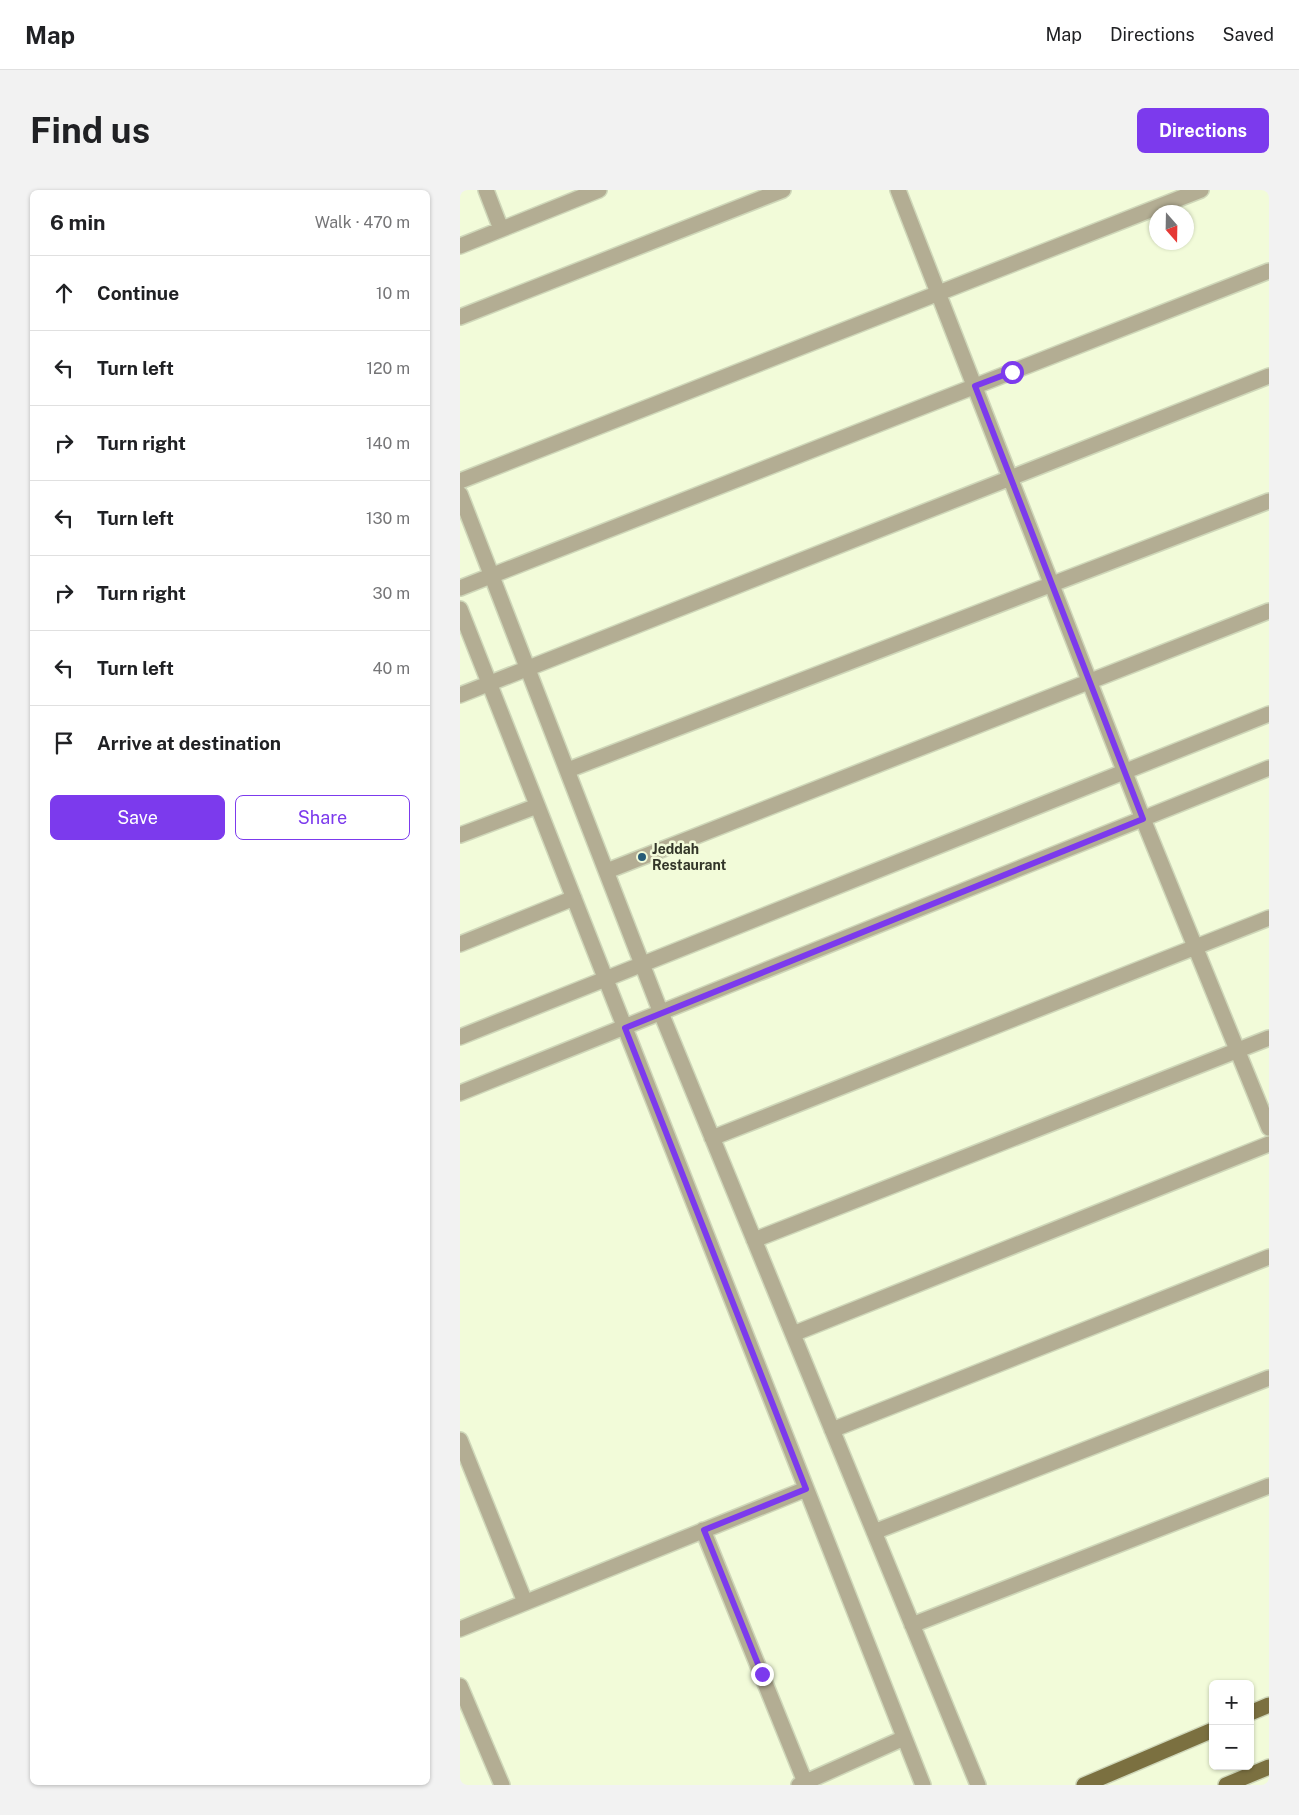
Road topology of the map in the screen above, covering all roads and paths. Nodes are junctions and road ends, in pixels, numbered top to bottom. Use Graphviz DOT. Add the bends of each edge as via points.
graph roads {
  1 [pos="486,190"];
  2 [pos="599,190"];
  3 [pos="783,190"];
  4 [pos="898,190"];
  5 [pos="1201,190"];
  6 [pos="502,229"];
  7 [pos="460,246"];
  8 [pos="1269,271"];
  9 [pos="938,293"];
  10 [pos="460,317"];
  11 [pos="1269,376"];
  12 [pos="975,386"];
  13 [pos="1011,478"];
  14 [pos="460,481"];
  15 [pos="460,494"];
  16 [pos="1269,501"];
  17 [pos="492,575"];
  18 [pos="1052,584"];
  19 [pos="460,588"];
  20 [pos="460,609"];
  21 [pos="1269,611"];
  22 [pos="528,668"];
  23 [pos="1091,681"];
  24 [pos="489,684"];
  25 [pos="460,695"];
  26 [pos="1269,714"];
  27 [pos="1269,768"];
  28 [pos="568,770"];
  29 [pos="1126,771"];
  30 [pos="537,806"];
  31 [pos="1143,819"];
  32 [pos="460,835"];
  33 [pos="607,871"];
  34 [pos="574,898"];
  35 [pos="1269,918"];
  36 [pos="460,944"];
  37 [pos="1195,947"];
  38 [pos="643,964"];
  39 [pos="606,979"];
  40 [pos="661,1013"];
  41 [pos="625,1028"];
  42 [pos="460,1036"];
  43 [pos="1269,1038"];
  44 [pos="1238,1050"];
  45 [pos="460,1092"];
  46 [pos="1269,1128"];
  47 [pos="712,1138"];
  48 [pos="1269,1144"];
  49 [pos="754,1240"];
  50 [pos="1269,1257"];
  51 [pos="793,1334"];
  52 [pos="1269,1378"];
  53 [pos="832,1430"];
  54 [pos="460,1440"];
  55 [pos="1269,1486"];
  56 [pos="806,1489"];
  57 [pos="704,1530"];
  58 [pos="874,1532"];
  59 [pos="525,1602"];
  60 [pos="912,1625"];
  61 [pos="460,1629"];
  62 [pos="460,1686"];
  63 [pos="1269,1705"];
  64 [pos="1254,1711"];
  65 [pos="1209,1732"];
  66 [pos="904,1738"];
  67 [pos="1269,1767"];
  68 [pos="802,1784"];
  69 [pos="502,1785"];
  70 [pos="923,1785"];
  71 [pos="978,1785"];
  72 [pos="1084,1785"];
  73 [pos="1226,1785"];
  1 -- 6 [label="street"];
  2 -- 6 [label="street"];
  3 -- 10 [label="street"];
  4 -- 9 [label="street"];
  5 -- 9 [label="street"];
  6 -- 7 [label="street"];
  8 -- 12 [label="street"];
  9 -- 12 [label="street"];
  9 -- 14 [label="street"];
  11 -- 13 [label="street"];
  12 -- 13 [label="street"];
  12 -- 17 [label="street"];
  13 -- 18 [label="street"];
  13 -- 22 [label="street"];
  15 -- 17 [label="street"];
  16 -- 18 [label="street"];
  17 -- 19 [label="street"];
  17 -- 22 [label="street"];
  18 -- 23 [label="street"];
  18 -- 28 [label="street"];
  20 -- 24 [label="street"];
  21 -- 23 [label="street"];
  22 -- 24 [label="street"];
  22 -- 28 [label="street"];
  23 -- 29 [label="street"];
  23 -- 33 [label="street"];
  24 -- 25 [label="street"];
  24 -- 30 [label="street"];
  26 -- 29 [label="street"];
  27 -- 31 [label="street"];
  28 -- 33 [label="street"];
  29 -- 31 [label="street"];
  29 -- 38 [label="street"];
  30 -- 32 [label="street"];
  30 -- 34 [label="street"];
  31 -- 37 [label="street"];
  31 -- 40 [label="street"];
  33 -- 38 [label="street"];
  34 -- 36 [label="street"];
  34 -- 39 [label="street"];
  35 -- 37 [label="street"];
  37 -- 44 [label="street"];
  37 -- 47 [label="street"];
  38 -- 39 [label="street"];
  38 -- 40 [label="street"];
  39 -- 41 [label="street"];
  39 -- 42 [label="street"];
  40 -- 41 [label="street"];
  40 -- 47 [label="street"];
  41 -- 45 [label="street"];
  41 -- 56 [label="street"];
  43 -- 44 [label="street"];
  44 -- 46 [label="street"];
  44 -- 49 [label="street"];
  47 -- 49 [label="street"];
  48 -- 51 [label="street"];
  49 -- 51 [label="street"];
  50 -- 53 [label="street"];
  51 -- 53 [label="street"];
  52 -- 58 [label="street"];
  53 -- 58 [label="street"];
  54 -- 59 [label="street"];
  55 -- 60 [label="street"];
  56 -- 57 [label="street"];
  56 -- 66 [label="street"];
  57 -- 59 [label="street"];
  57 -- 68 [label="street"];
  58 -- 60 [label="street"];
  59 -- 61 [label="street"];
  60 -- 71 [label="street"];
  62 -- 69 [label="street"];
  63 -- 64 [label="main road"];
  65 -- 72 [label="main road"];
  66 -- 68 [label="street"];
  66 -- 70 [label="street"];
  67 -- 73 [label="main road"];
}
